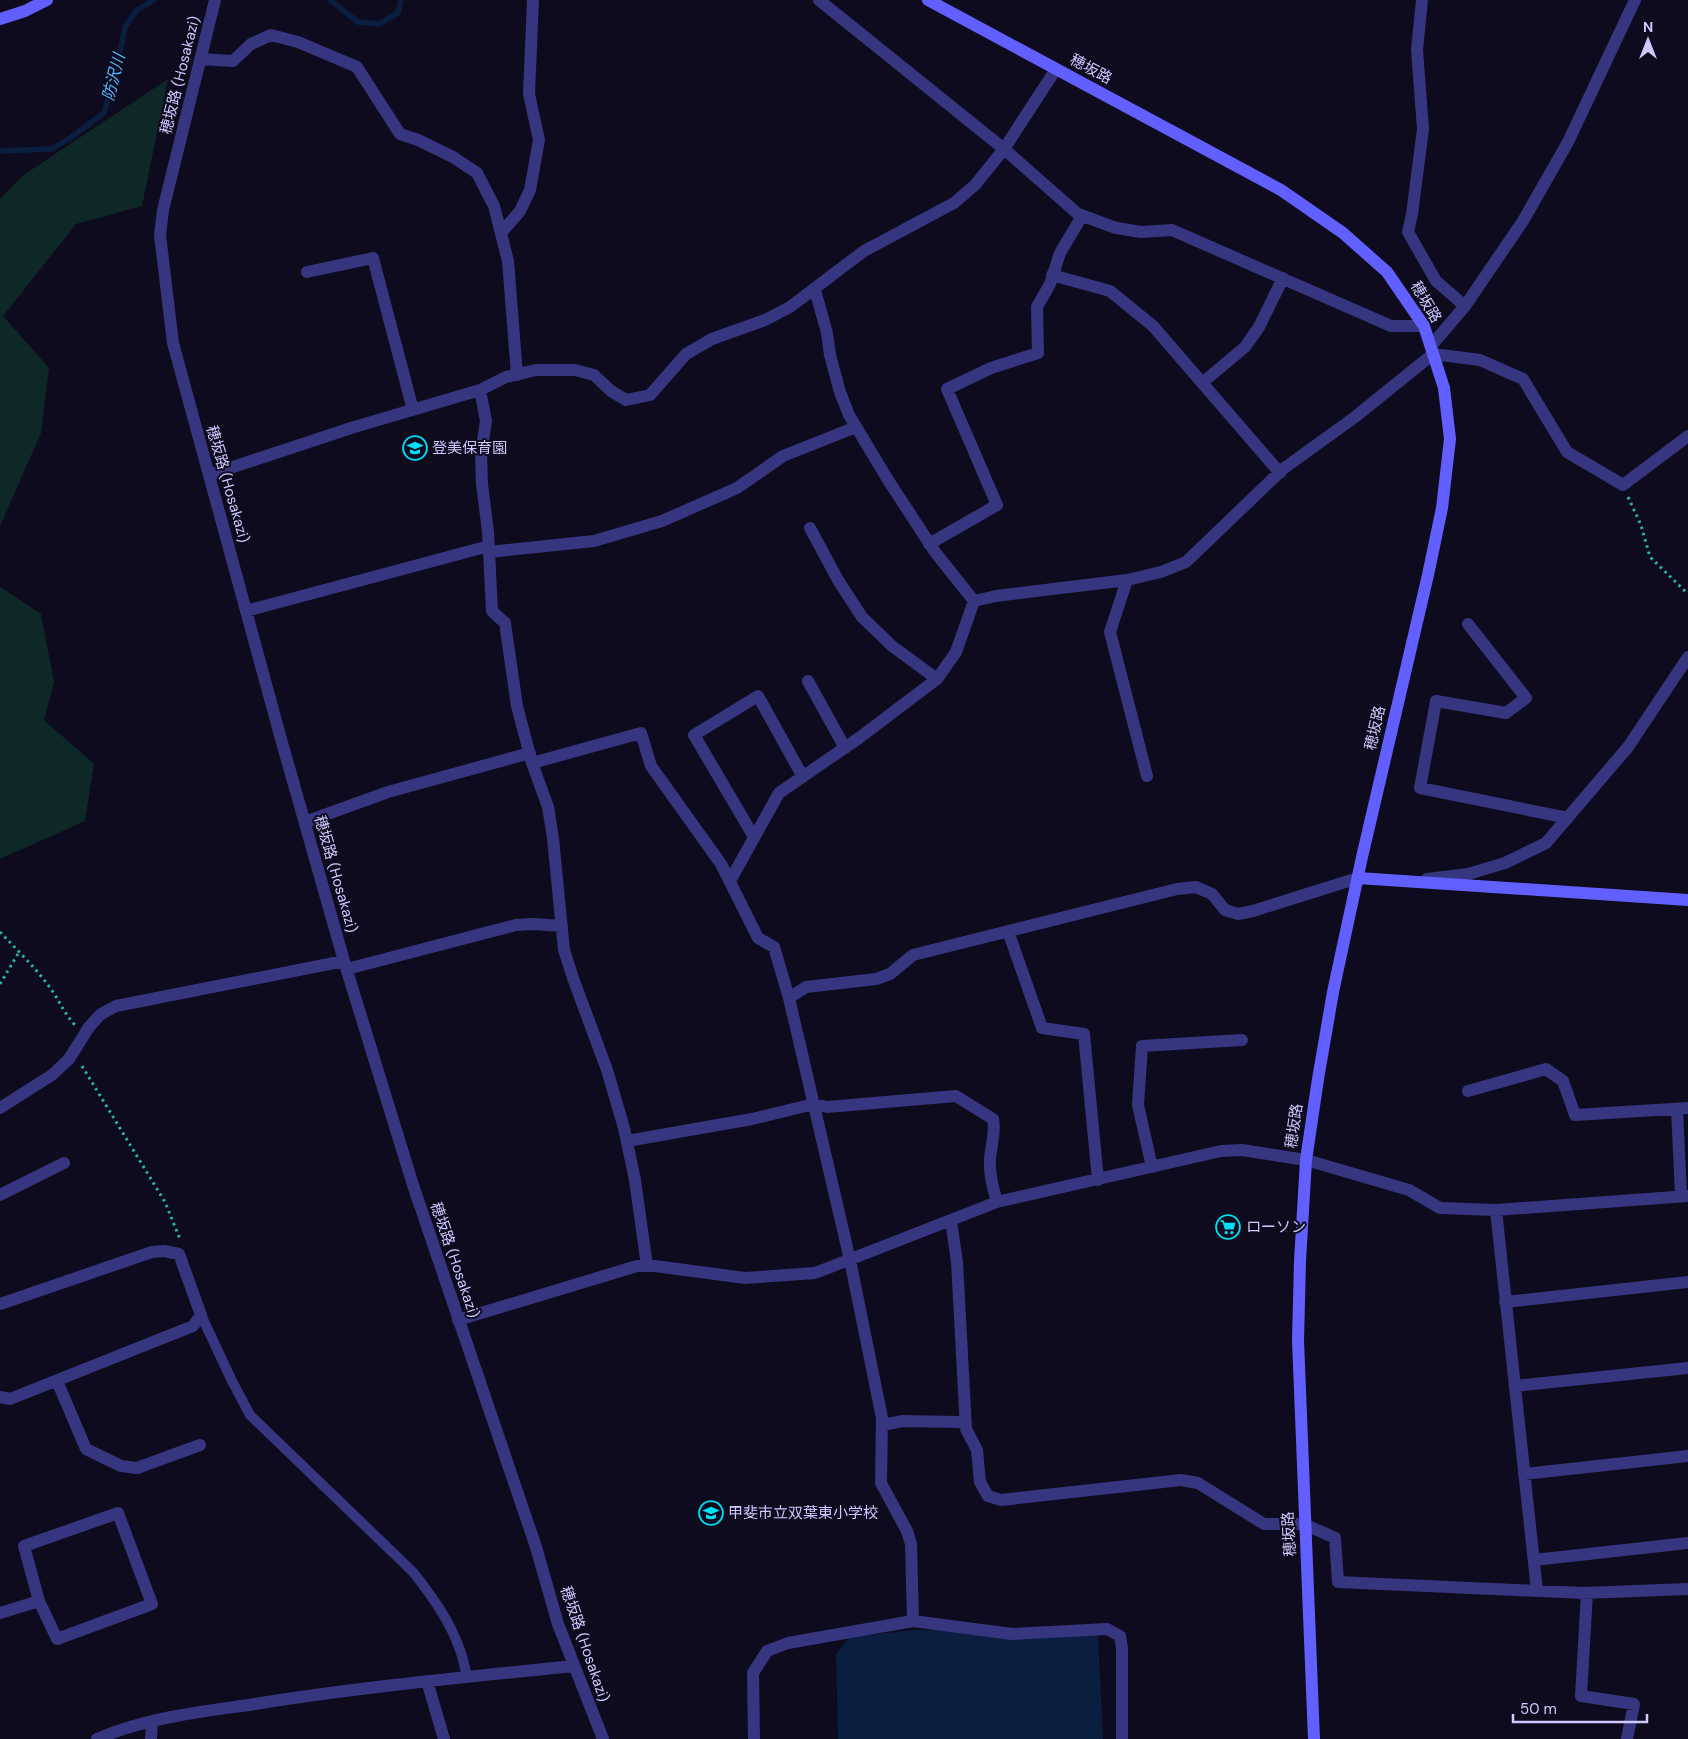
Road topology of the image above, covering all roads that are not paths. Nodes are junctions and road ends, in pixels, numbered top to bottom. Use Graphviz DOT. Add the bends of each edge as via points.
graph roads {
  1 [pos="47,0"];
  2 [pos="215,0"];
  3 [pos="533,0"];
  4 [pos="819,0"];
  5 [pos="928,0"];
  6 [pos="1422,0"];
  7 [pos="1635,0"];
  8 [pos="0,19"];
  9 [pos="200,59"];
  10 [pos="1056,68"];
  11 [pos="1004,149"];
  12 [pos="1082,216"];
  13 [pos="501,233"];
  14 [pos="307,272"];
  15 [pos="1052,275"];
  16 [pos="1282,278"];
  17 [pos="814,290"];
  18 [pos="1465,306"];
  19 [pos="1424,326"];
  20 [pos="1432,350"];
  21 [pos="517,375"];
  22 [pos="1202,383"];
  23 [pos="480,390"];
  24 [pos="413,410"];
  25 [pos="856,427"];
  26 [pos="1688,436"];
  27 [pos="1280,472"];
  28 [pos="209,475"];
  29 [pos="810,528"];
  30 [pos="929,544"];
  31 [pos="489,549"];
  32 [pos="1127,580"];
  33 [pos="974,601"];
  34 [pos="246,611"];
  35 [pos="1468,624"];
  36 [pos="1688,657"];
  37 [pos="937,679"];
  38 [pos="808,681"];
  39 [pos="845,748"];
  40 [pos="531,758"];
  41 [pos="803,776"];
  42 [pos="1147,776"];
  43 [pos="1568,818"];
  44 [pos="304,822"];
  45 [pos="754,837"];
  46 [pos="1358,878"];
  47 [pos="730,881"];
  48 [pos="1412,881"];
  49 [pos="1688,900"];
  50 [pos="562,926"];
  51 [pos="1008,931"];
  52 [pos="346,965"];
  53 [pos="789,998"];
  54 [pos="1242,1040"];
  55 [pos="1468,1092"];
  56 [pos="814,1104"];
  57 [pos="0,1108"];
  58 [pos="1682,1109"];
  59 [pos="627,1141"];
  60 [pos="1306,1160"];
  61 [pos="64,1163"];
  62 [pos="1152,1168"];
  63 [pos="1098,1180"];
  64 [pos="0,1194"];
  65 [pos="1685,1196"];
  66 [pos="997,1202"];
  67 [pos="1496,1210"];
  68 [pos="951,1221"];
  69 [pos="850,1260"];
  70 [pos="647,1266"];
  71 [pos="1688,1282"];
  72 [pos="1505,1302"];
  73 [pos="0,1304"];
  74 [pos="200,1315"];
  75 [pos="458,1320"];
  76 [pos="1688,1368"];
  77 [pos="57,1381"];
  78 [pos="1515,1386"];
  79 [pos="0,1396"];
  80 [pos="966,1423"];
  81 [pos="882,1425"];
  82 [pos="200,1445"];
  83 [pos="1688,1456"];
  84 [pos="1524,1474"];
  85 [pos="1304,1524"];
  86 [pos="1688,1543"];
  87 [pos="1534,1560"];
  88 [pos="1688,1589"];
  89 [pos="1537,1591"];
  90 [pos="1588,1593"];
  91 [pos="39,1601"];
  92 [pos="0,1613"];
  93 [pos="913,1621"];
  94 [pos="574,1666"];
  95 [pos="467,1677"];
  96 [pos="427,1681"];
  97 [pos="152,1721"];
  98 [pos="97,1739"];
  99 [pos="152,1739"];
  100 [pos="444,1739"];
  101 [pos="603,1739"];
  102 [pos="754,1739"];
  103 [pos="1122,1739"];
  104 [pos="1314,1739"];
  105 [pos="1628,1739"];
  1 -- 8 [label="main road" via="25,12"];
  2 -- 9 [label="street, 穂坂路 (Hosakazi)"];
  3 -- 13 [label="street" via="529,94 539,140 530,190 520,211"];
  4 -- 11 [label="street"];
  5 -- 10 [label="main road, 穂坂路"];
  6 -- 18 [label="street" via="1417,50 1423,129 1408,232 1436,281"];
  7 -- 18 [label="street" via="1568,142 1523,221"];
  9 -- 13 [label="street" via="233,60 252,44 271,35 298,42 357,67 400,134 453,157 477,173 494,206"];
  9 -- 28 [label="street, 穂坂路 (Hosakazi)" via="163,210 160,235 173,343"];
  10 -- 11 [label="street"];
  10 -- 19 [label="main road, 穂坂路" via="1281,190 1343,233 1388,272"];
  11 -- 12 [label="street"];
  11 -- 17 [label="street" via="975,185 954,203 864,251"];
  12 -- 15 [label="street" via="1060,253"];
  12 -- 16 [label="street" via="1116,228 1141,232 1172,230"];
  13 -- 21 [label="street" via="508,261"];
  14 -- 24 [label="street" via="372,258"];
  15 -- 22 [label="street" via="1110,291 1153,326"];
  15 -- 30 [label="street" via="1037,307 1038,353 991,368 948,388 997,505"];
  16 -- 19 [label="street" via="1391,326"];
  16 -- 22 [label="street" via="1259,327 1245,346"];
  17 -- 21 [label="street" via="790,308 712,339 686,354 650,395 626,400 594,375 575,370 536,370"];
  17 -- 25 [label="street" via="840,392"];
  18 -- 20 [label="street"];
  19 -- 20 [label="main road, 穂坂路"];
  20 -- 26 [label="street" via="1480,360 1523,379 1567,452 1623,485"];
  20 -- 27 [label="street" via="1355,418"];
  20 -- 46 [label="main road, 穂坂路" via="1444,388 1450,439 1442,508"];
  21 -- 23 [label="street"];
  22 -- 27 [label="street"];
  23 -- 24 [label="street"];
  23 -- 31 [label="street" via="486,421 481,454"];
  24 -- 28 [label="street"];
  25 -- 30 [label="street"];
  25 -- 31 [label="street" via="783,456 737,488 662,521 594,541"];
  27 -- 32 [label="street" via="1186,562"];
  28 -- 34 [label="street, 穂坂路 (Hosakazi)"];
  29 -- 37 [label="street" via="862,617 892,646"];
  30 -- 33 [label="street"];
  31 -- 34 [label="street"];
  31 -- 40 [label="street" via="492,611 505,623 517,706"];
  32 -- 33 [label="street"];
  32 -- 42 [label="street" via="1110,632"];
  33 -- 37 [label="street" via="956,652"];
  34 -- 44 [label="street, 穂坂路 (Hosakazi)"];
  35 -- 43 [label="street" via="1526,698 1506,713 1436,700 1420,788"];
  36 -- 43 [label="street" via="1628,747"];
  37 -- 39 [label="street"];
  38 -- 39 [label="street"];
  39 -- 41 [label="street"];
  40 -- 44 [label="street" via="388,792"];
  40 -- 47 [label="street" via="641,733 651,766"];
  40 -- 50 [label="street" via="548,807"];
  41 -- 45 [label="street" via="779,793"];
  41 -- 45 [label="street" via="758,696 694,734"];
  43 -- 48 [label="street" via="1546,843 1505,863 1468,874"];
  44 -- 52 [label="street, 穂坂路 (Hosakazi)"];
  45 -- 47 [label="street"];
  46 -- 48 [label="main road"];
  46 -- 51 [label="street" via="1238,914 1225,910 1212,894 1196,887"];
  46 -- 60 [label="main road, 穂坂路" via="1333,992"];
  47 -- 53 [label="street" via="758,938 774,948"];
  48 -- 49 [label="main road"];
  50 -- 52 [label="street" via="516,925"];
  50 -- 59 [label="street" via="564,950 572,978 607,1070"];
  51 -- 53 [label="street" via="913,955 890,974 876,979 806,987"];
  51 -- 63 [label="street" via="1042,1028 1084,1034"];
  52 -- 57 [label="street" via="116,1006 101,1014 69,1059 52,1075"];
  52 -- 75 [label="street, 穂坂路 (Hosakazi)"];
  53 -- 56 [label="street"];
  54 -- 62 [label="street" via="1142,1046 1138,1105"];
  55 -- 58 [label="street" via="1546,1069 1563,1081 1575,1115"];
  56 -- 59 [label="street" via="752,1119"];
  56 -- 66 [label="street" via="827,1106 956,1096 993,1119 990,1175"];
  56 -- 69 [label="street"];
  58 -- 65 [label="street"];
  59 -- 70 [label="street"];
  60 -- 62 [label="street" via="1242,1150 1220,1151"];
  60 -- 67 [label="street" via="1409,1190 1440,1208"];
  60 -- 85 [label="main road, 穂坂路" via="1298,1341"];
  61 -- 64 [label="street"];
  62 -- 63 [label="street"];
  63 -- 66 [label="street"];
  65 -- 67 [label="street"];
  66 -- 68 [label="street"];
  67 -- 72 [label="street"];
  68 -- 69 [label="street"];
  68 -- 80 [label="street" via="957,1262"];
  69 -- 70 [label="street" via="815,1273 745,1278"];
  69 -- 81 [label="street"];
  70 -- 75 [label="street" via="637,1266"];
  71 -- 72 [label="street"];
  72 -- 78 [label="street"];
  73 -- 74 [label="street" via="152,1252 164,1251 179,1254"];
  74 -- 77 [label="street" via="193,1326"];
  74 -- 95 [label="lane" via="250,1415 413,1572 433,1597 461,1650"];
  75 -- 94 [label="street, 穂坂路 (Hosakazi)"];
  76 -- 78 [label="street"];
  77 -- 79 [label="street" via="10,1399"];
  77 -- 82 [label="street" via="86,1449 121,1466 137,1468"];
  78 -- 84 [label="street"];
  80 -- 81 [label="street" via="903,1421"];
  80 -- 85 [label="street" via="977,1450 980,1482 988,1496 1001,1500 1182,1480 1198,1483 1264,1524"];
  81 -- 93 [label="street" via="881,1483 911,1544"];
  83 -- 84 [label="street"];
  84 -- 87 [label="street"];
  85 -- 89 [label="street" via="1335,1538 1338,1582"];
  85 -- 104 [label="main road, 穂坂路"];
  86 -- 87 [label="street"];
  87 -- 89 [label="street"];
  88 -- 90 [label="street"];
  89 -- 90 [label="street"];
  90 -- 105 [label="street" via="1581,1696 1634,1704"];
  91 -- 91 [label="street" via="24,1546 118,1514 152,1604 57,1639"];
  91 -- 92 [label="street"];
  93 -- 102 [label="street" via="788,1643 767,1651 754,1673"];
  93 -- 103 [label="street" via="1012,1634 1107,1629 1120,1636"];
  94 -- 95 [label="street"];
  94 -- 101 [label="street, 穂坂路 (Hosakazi)"];
  95 -- 96 [label="street"];
  96 -- 97 [label="street" via="297,1697"];
  96 -- 100 [label="street"];
  97 -- 98 [label="street"];
  97 -- 99 [label="street"];
}
